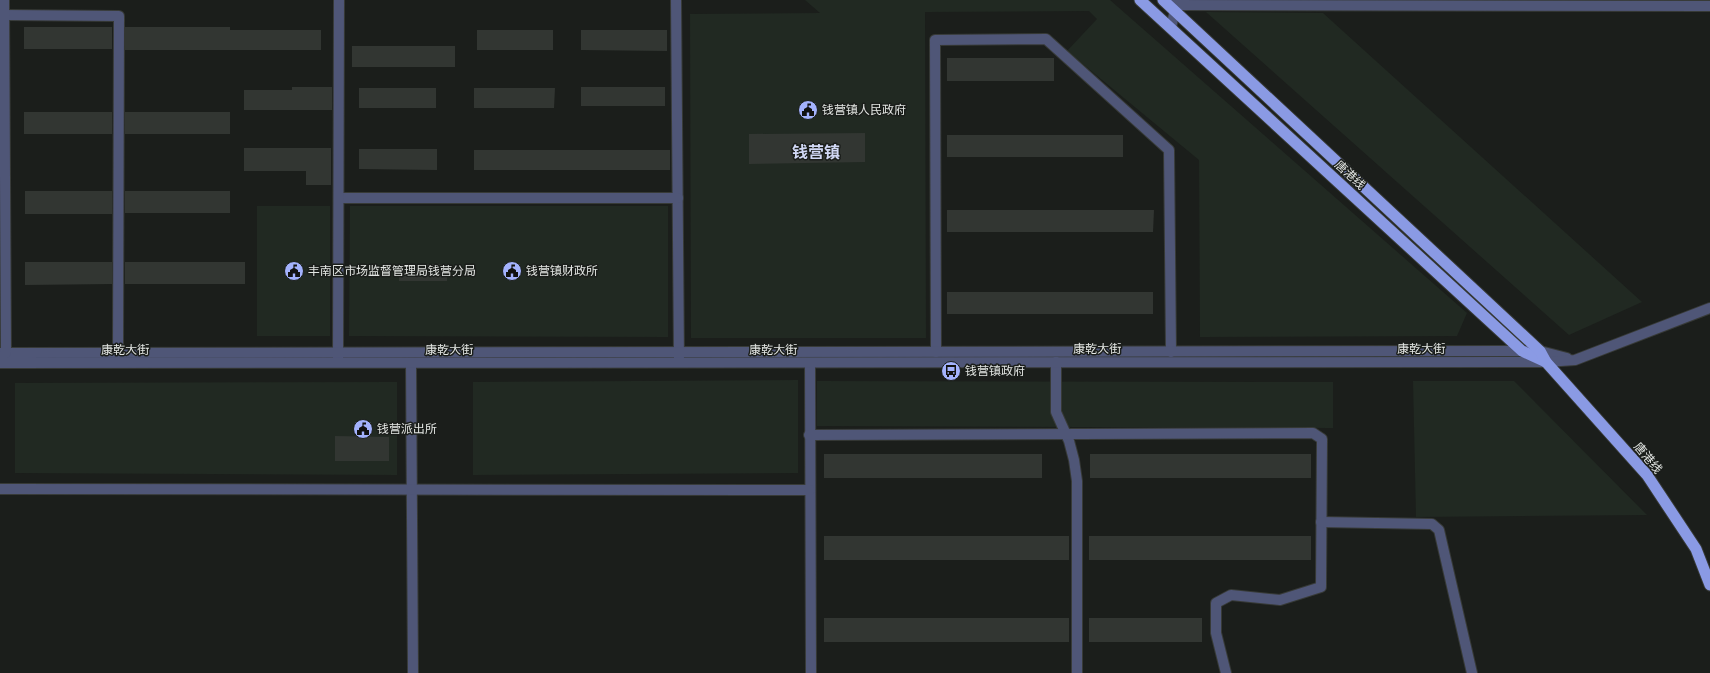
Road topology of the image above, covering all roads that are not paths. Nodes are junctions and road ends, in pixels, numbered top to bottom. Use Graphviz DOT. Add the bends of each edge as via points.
graph roads {
  1 [pos="4,0"];
  2 [pos="339,0"];
  3 [pos="676,0"];
  4 [pos="1140,0"];
  5 [pos="1163,0"];
  6 [pos="1448,3"];
  7 [pos="1175,5"];
  8 [pos="1710,6"];
  9 [pos="4,15"];
  10 [pos="1171,27"];
  11 [pos="339,198"];
  12 [pos="678,198"];
  13 [pos="1710,308"];
  14 [pos="1522,351"];
  15 [pos="1540,351"];
  16 [pos="679,352"];
  17 [pos="936,352"];
  18 [pos="1171,352"];
  19 [pos="118,353"];
  20 [pos="2,355"];
  21 [pos="338,358"];
  22 [pos="1575,360"];
  23 [pos="1056,362"];
  24 [pos="1546,362"];
  25 [pos="0,363"];
  26 [pos="411,363"];
  27 [pos="679,363"];
  28 [pos="810,363"];
  29 [pos="1065,433"];
  30 [pos="809,435"];
  31 [pos="0,489"];
  32 [pos="412,489"];
  33 [pos="810,490"];
  34 [pos="1321,522"];
  35 [pos="1710,585"];
  36 [pos="412,673"];
  37 [pos="811,673"];
  38 [pos="1077,673"];
  39 [pos="1226,673"];
  40 [pos="1472,673"];
  1 -- 9 [label="street"];
  2 -- 11 [label="street"];
  3 -- 12 [label="street"];
  4 -- 10 [label="highway, 唐港线"];
  5 -- 7 [label="highway, 唐港线"];
  6 -- 7 [label="street"];
  6 -- 8 [label="street"];
  7 -- 10 [label="street"];
  7 -- 15 [label="highway, 唐港线"];
  9 -- 19 [label="street" via="119,16"];
  9 -- 20 [label="street"];
  10 -- 14 [label="highway, 唐港线"];
  11 -- 12 [label="street"];
  11 -- 21 [label="street"];
  12 -- 16 [label="street"];
  13 -- 22 [label="street, 康乾大街"];
  14 -- 15 [label="street, 康乾大街"];
  14 -- 18 [label="street, 康乾大街"];
  14 -- 24 [label="highway, 唐港线"];
  15 -- 22 [label="street, 康乾大街"];
  15 -- 24 [label="highway, 唐港线"];
  16 -- 17 [label="street, 康乾大街"];
  16 -- 21 [label="street, 康乾大街"];
  16 -- 27 [label="street"];
  17 -- 18 [label="street, 康乾大街"];
  17 -- 18 [label="street" via="935,40 1030,39 1046,39 1169,150"];
  19 -- 20 [label="street, 康乾大街"];
  19 -- 21 [label="street, 康乾大街"];
  21 -- 25 [label="street, 康乾大街"];
  21 -- 26 [label="street, 康乾大街"];
  22 -- 24 [label="street, 康乾大街"];
  23 -- 24 [label="street, 康乾大街"];
  23 -- 28 [label="street, 康乾大街"];
  23 -- 29 [label="street" via="1056,412"];
  24 -- 35 [label="highway, 唐港线" via="1647,475 1696,549"];
  26 -- 27 [label="street, 康乾大街"];
  26 -- 32 [label="street"];
  27 -- 28 [label="street, 康乾大街"];
  28 -- 30 [label="street"];
  29 -- 30 [label="street"];
  29 -- 34 [label="street" via="1313,433 1322,439"];
  29 -- 38 [label="street" via="1074,460 1077,481"];
  30 -- 33 [label="street"];
  31 -- 32 [label="street"];
  32 -- 33 [label="street"];
  32 -- 36 [label="street"];
  33 -- 37 [label="street"];
  34 -- 39 [label="street" via="1321,587 1280,600 1231,595 1216,603 1216,633"];
  34 -- 40 [label="street" via="1432,524 1439,530"];
}
